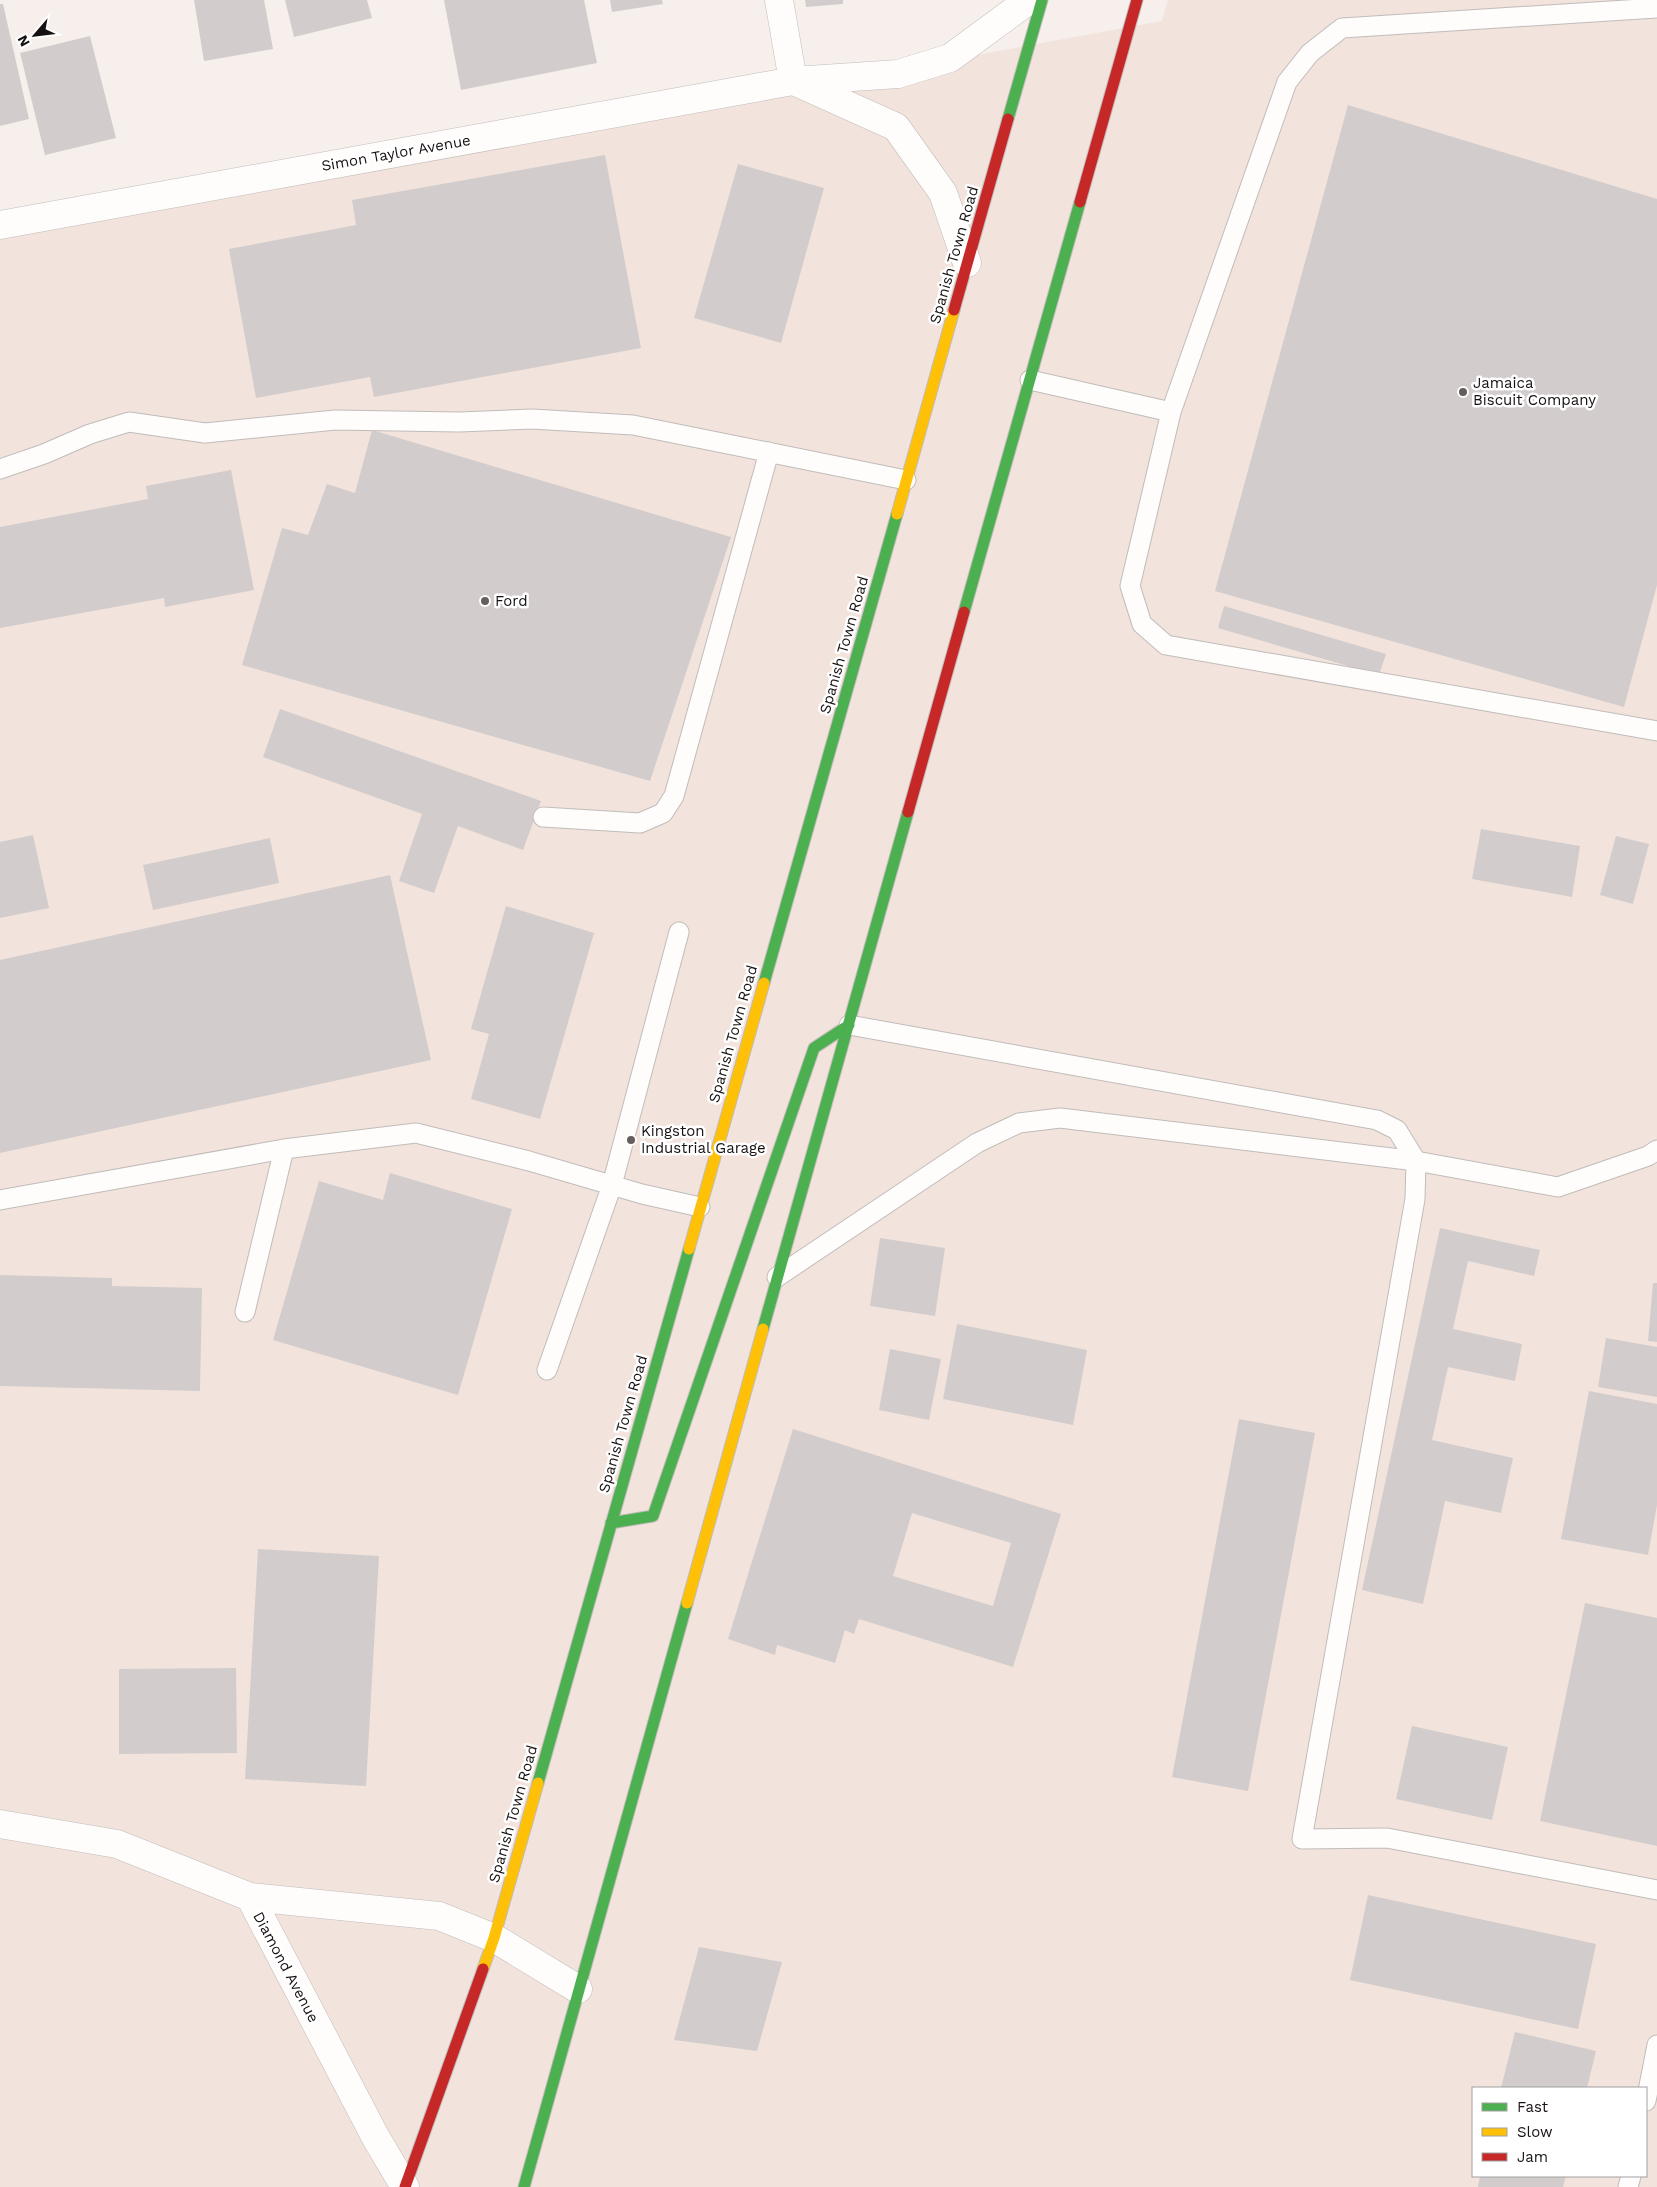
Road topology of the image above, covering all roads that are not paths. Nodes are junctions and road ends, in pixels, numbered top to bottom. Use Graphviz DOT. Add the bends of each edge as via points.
graph roads {
  1 [pos="779,0"];
  2 [pos="1029,0"];
  3 [pos="1042,0"];
  4 [pos="1137,0"];
  5 [pos="1657,8"];
  6 [pos="793,81"];
  7 [pos="0,225"];
  8 [pos="967,263"];
  9 [pos="1030,380"];
  10 [pos="1171,412"];
  11 [pos="769,452"];
  12 [pos="0,469"];
  13 [pos="906,480"];
  14 [pos="1657,731"];
  15 [pos="543,817"];
  16 [pos="679,932"];
  17 [pos="849,1025"];
  18 [pos="284,1149"];
  19 [pos="1657,1150"];
  20 [pos="1416,1161"];
  21 [pos="612,1184"];
  22 [pos="0,1200"];
  23 [pos="700,1207"];
  24 [pos="777,1277"];
  25 [pos="245,1312"];
  26 [pos="547,1370"];
  27 [pos="611,1523"];
  28 [pos="0,1824"];
  29 [pos="1657,1890"];
  30 [pos="250,1897"];
  31 [pos="494,1938"];
  32 [pos="578,1989"];
  33 [pos="1657,2045"];
  34 [pos="1647,2096"];
  35 [pos="405,2187"];
  36 [pos="524,2187"];
  1 -- 6 [label="street"];
  2 -- 6 [label="street, Simon Taylor Avenue" via="950,58 898,74"];
  3 -- 8 [label="highway, Spanish Town Road"];
  4 -- 9 [label="highway"];
  5 -- 10 [label="lane" via="1342,28 1310,53 1287,82"];
  6 -- 7 [label="street, Simon Taylor Avenue"];
  6 -- 8 [label="street" via="896,127 943,193"];
  8 -- 13 [label="highway, Spanish Town Road"];
  9 -- 10 [label="lane"];
  9 -- 17 [label="highway"];
  10 -- 14 [label="lane" via="1130,586 1142,624 1166,645"];
  11 -- 12 [label="lane" via="633,425 532,419 458,422 334,420 205,433 129,422"];
  11 -- 13 [label="lane"];
  11 -- 15 [label="lane" via="674,796 663,814 640,823"];
  13 -- 23 [label="highway, Spanish Town Road"];
  16 -- 21 [label="lane"];
  17 -- 20 [label="lane" via="1377,1120 1397,1130"];
  17 -- 24 [label="highway"];
  17 -- 27 [label="highway" via="814,1048 653,1516"];
  18 -- 21 [label="lane" via="416,1133"];
  18 -- 22 [label="lane"];
  18 -- 25 [label="lane"];
  19 -- 20 [label="lane" via="1558,1187"];
  20 -- 24 [label="lane" via="1060,1118 1019,1123 977,1143"];
  20 -- 29 [label="lane" via="1415,1199 1302,1839 1387,1838"];
  21 -- 23 [label="lane"];
  21 -- 26 [label="lane"];
  23 -- 27 [label="highway, Spanish Town Road"];
  24 -- 32 [label="highway"];
  27 -- 31 [label="highway, Spanish Town Road"];
  28 -- 30 [label="street, Diamond Avenue" via="117,1844"];
  30 -- 31 [label="street" via="439,1916"];
  30 -- 35 [label="street, Diamond Avenue"];
  31 -- 32 [label="street"];
  31 -- 35 [label="highway, Spanish Town Road"];
  32 -- 36 [label="highway"];
  33 -- 34 [label="lane"];
}
